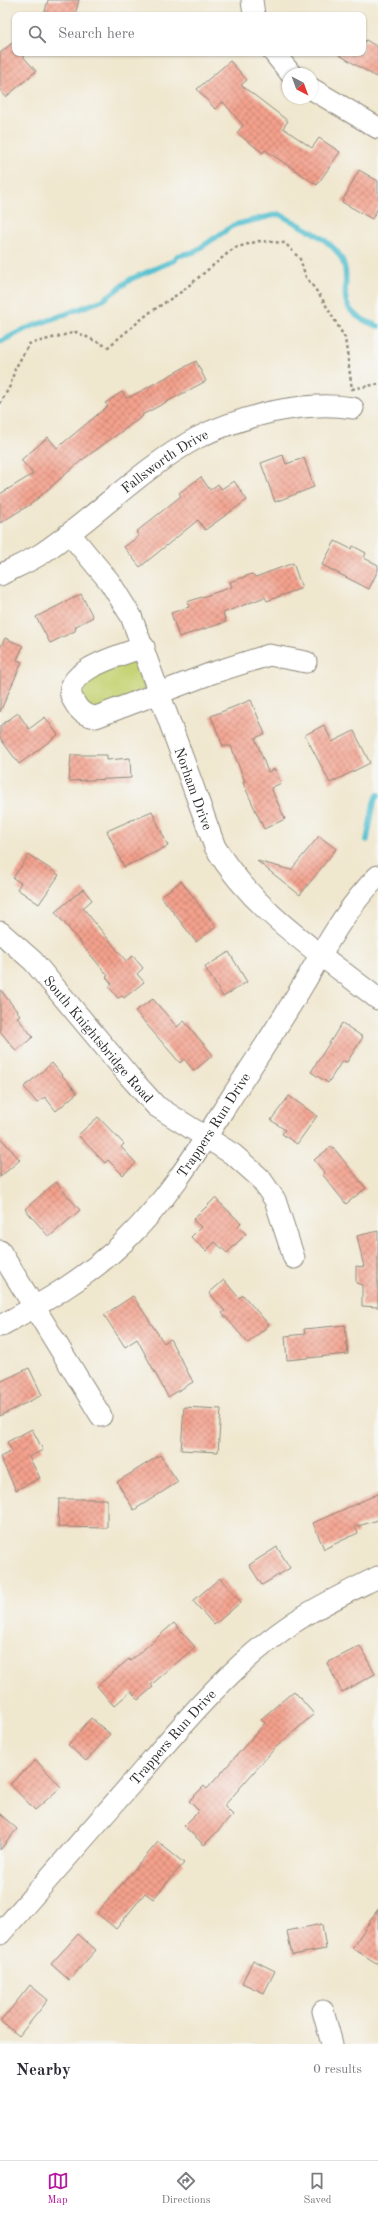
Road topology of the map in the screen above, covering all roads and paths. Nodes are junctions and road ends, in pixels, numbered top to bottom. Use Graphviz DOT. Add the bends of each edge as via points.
graph roads {
  1 [pos="252,0"];
  2 [pos="254,12"];
  3 [pos="276,56"];
  4 [pos="286,68"];
  5 [pos="318,93"];
  6 [pos="378,128"];
  7 [pos="378,384"];
  8 [pos="0,404"];
  9 [pos="353,408"];
  10 [pos="70,534"];
  11 [pos="0,574"];
  12 [pos="144,647"];
  13 [pos="306,662"];
  14 [pos="159,694"];
  15 [pos="378,876"];
  16 [pos="0,932"];
  17 [pos="321,954"];
  18 [pos="378,999"];
  19 [pos="206,1138"];
  20 [pos="0,1251"];
  21 [pos="294,1258"];
  22 [pos="35,1307"];
  23 [pos="0,1326"];
  24 [pos="101,1416"];
  25 [pos="378,1577"];
  26 [pos="0,1934"];
  27 [pos="323,2011"];
  28 [pos="332,2044"];
  1 -- 2 [label="street"];
  3 -- 4 [label="street"];
  5 -- 6 [label="street"];
  7 -- 8 [label="path" via="352,389 345,338 321,297 306,278 300,258 285,243 259,241 234,248 108,347 76,332 29,344 15,368 10,386"];
  9 -- 10 [label="street, Fallsworth Drive" via="333,405 291,408 216,429 155,465"];
  10 -- 11 [label="street, Fallsworth Drive" via="39,555"];
  10 -- 12 [label="street, Norham Drive" via="121,598"];
  12 -- 14 [label="street, Norham Drive"];
  12 -- 14 [label="street" via="80,673 72,683 72,697 79,711 96,717"];
  13 -- 14 [label="street" via="269,655 212,673"];
  14 -- 17 [label="street, Norham Drive" via="215,847 227,866 260,905"];
  15 -- 17 [label="street, Trappers Run Drive" via="346,914"];
  16 -- 19 [label="street, South Knightsbridge Road" via="33,960 156,1106"];
  17 -- 18 [label="street, Norham Drive"];
  17 -- 19 [label="street, Trappers Run Drive"];
  19 -- 21 [label="street, South Knightsbridge Road" via="252,1170 268,1189 282,1220"];
  19 -- 22 [label="street, Trappers Run Drive" via="181,1176 134,1232 101,1262"];
  20 -- 22 [label="street"];
  22 -- 23 [label="street, Trappers Run Drive"];
  22 -- 24 [label="street"];
  25 -- 26 [label="street, Trappers Run Drive" via="295,1621 235,1670 158,1752"];
  27 -- 28 [label="street"];
}
